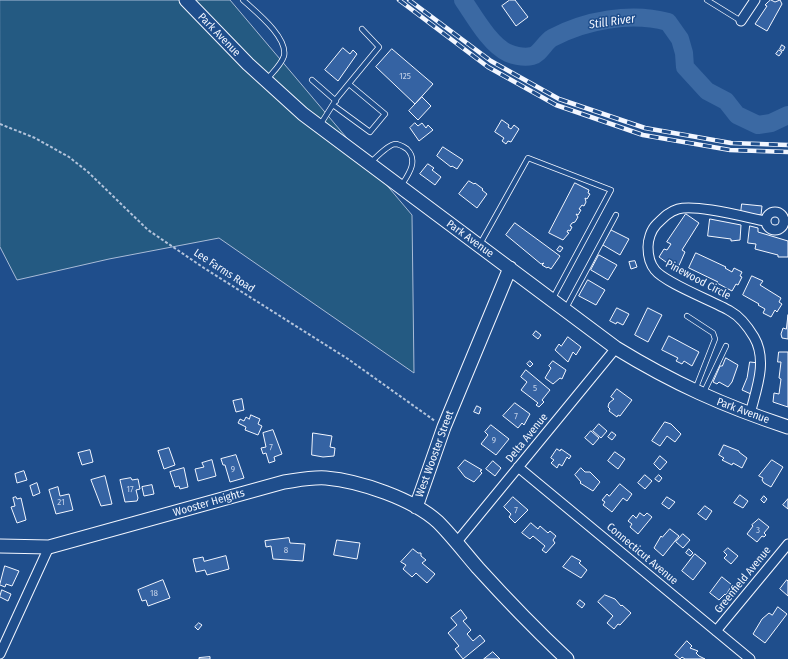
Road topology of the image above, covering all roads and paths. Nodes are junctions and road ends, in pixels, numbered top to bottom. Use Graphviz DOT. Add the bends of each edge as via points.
graph roads {
  1 [pos="186,0"];
  2 [pos="243,0"];
  3 [pos="707,0"];
  4 [pos="755,0"];
  5 [pos="741,21"];
  6 [pos="362,29"];
  7 [pos="312,80"];
  8 [pos="266,81"];
  9 [pos="349,84"];
  10 [pos="335,103"];
  11 [pos="0,124"];
  12 [pos="319,127"];
  13 [pos="368,164"];
  14 [pos="400,187"];
  15 [pos="616,215"];
  16 [pos="765,221"];
  17 [pos="479,246"];
  18 [pos="510,268"];
  19 [pos="552,300"];
  20 [pos="566,310"];
  21 [pos="687,316"];
  22 [pos="726,346"];
  23 [pos="616,348"];
  24 [pos="698,394"];
  25 [pos="750,414"];
  26 [pos="444,427"];
  27 [pos="788,427"];
  28 [pos="518,467"];
  29 [pos="416,507"];
  30 [pos="456,543"];
  31 [pos="788,544"];
  32 [pos="0,546"];
  33 [pos="50,547"];
  34 [pos="716,631"];
  35 [pos="0,654"];
  36 [pos="567,659"];
  37 [pos="750,659"];
  1 -- 8 [label="main road, Park Avenue"];
  2 -- 8 [label="lane" via="282,40 284,56"];
  3 -- 5 [label="lane"];
  4 -- 5 [label="street"];
  6 -- 9 [label="lane" via="379,47"];
  7 -- 10 [label="lane"];
  8 -- 12 [label="main road, Park Avenue"];
  9 -- 10 [label="lane"];
  9 -- 10 [label="lane" via="385,114 370,132"];
  10 -- 12 [label="lane"];
  11 -- 26 [label="path, Lee Farms Road" via="35,138 69,157 148,230 348,359"];
  12 -- 13 [label="main road, Park Avenue"];
  13 -- 14 [label="main road, Park Avenue"];
  13 -- 14 [label="lane" via="391,146 396,144 405,148 413,160 411,170"];
  14 -- 17 [label="main road, Park Avenue"];
  15 -- 20 [label="lane"];
  16 -- 25 [label="street, Pinewood Circle" via="697,209 679,209 665,215 654,228 648,243 648,257 655,271 731,311 744,322 755,339 761,355 760,370"];
  17 -- 18 [label="main road, Park Avenue"];
  17 -- 19 [label="lane" via="528,158 610,190"];
  18 -- 19 [label="main road, Park Avenue"];
  18 -- 26 [label="main road, West Wooster Street"];
  19 -- 20 [label="main road, Park Avenue"];
  20 -- 23 [label="main road, Park Avenue"];
  21 -- 24 [label="lane" via="713,333 715,339"];
  22 -- 24 [label="lane"];
  23 -- 24 [label="main road, Park Avenue" via="654,372"];
  23 -- 28 [label="street, Delta Avenue"];
  24 -- 25 [label="main road, Park Avenue"];
  25 -- 27 [label="main road, Park Avenue"];
  26 -- 29 [label="main road, West Wooster Street"];
  28 -- 30 [label="street, Delta Avenue"];
  28 -- 34 [label="street, Connecticut Avenue"];
  29 -- 30 [label="main road, West Wooster Street" via="438,522"];
  29 -- 33 [label="main road, Wooster Heights" via="354,483 326,478 304,479 284,482"];
  30 -- 36 [label="main road, West Wooster Street" via="528,623"];
  31 -- 34 [label="street, Greenfield Avenue"];
  32 -- 33 [label="main road, Wooster Heights"];
  33 -- 35 [label="street"];
  34 -- 37 [label="street, Connecticut Avenue"];
}
